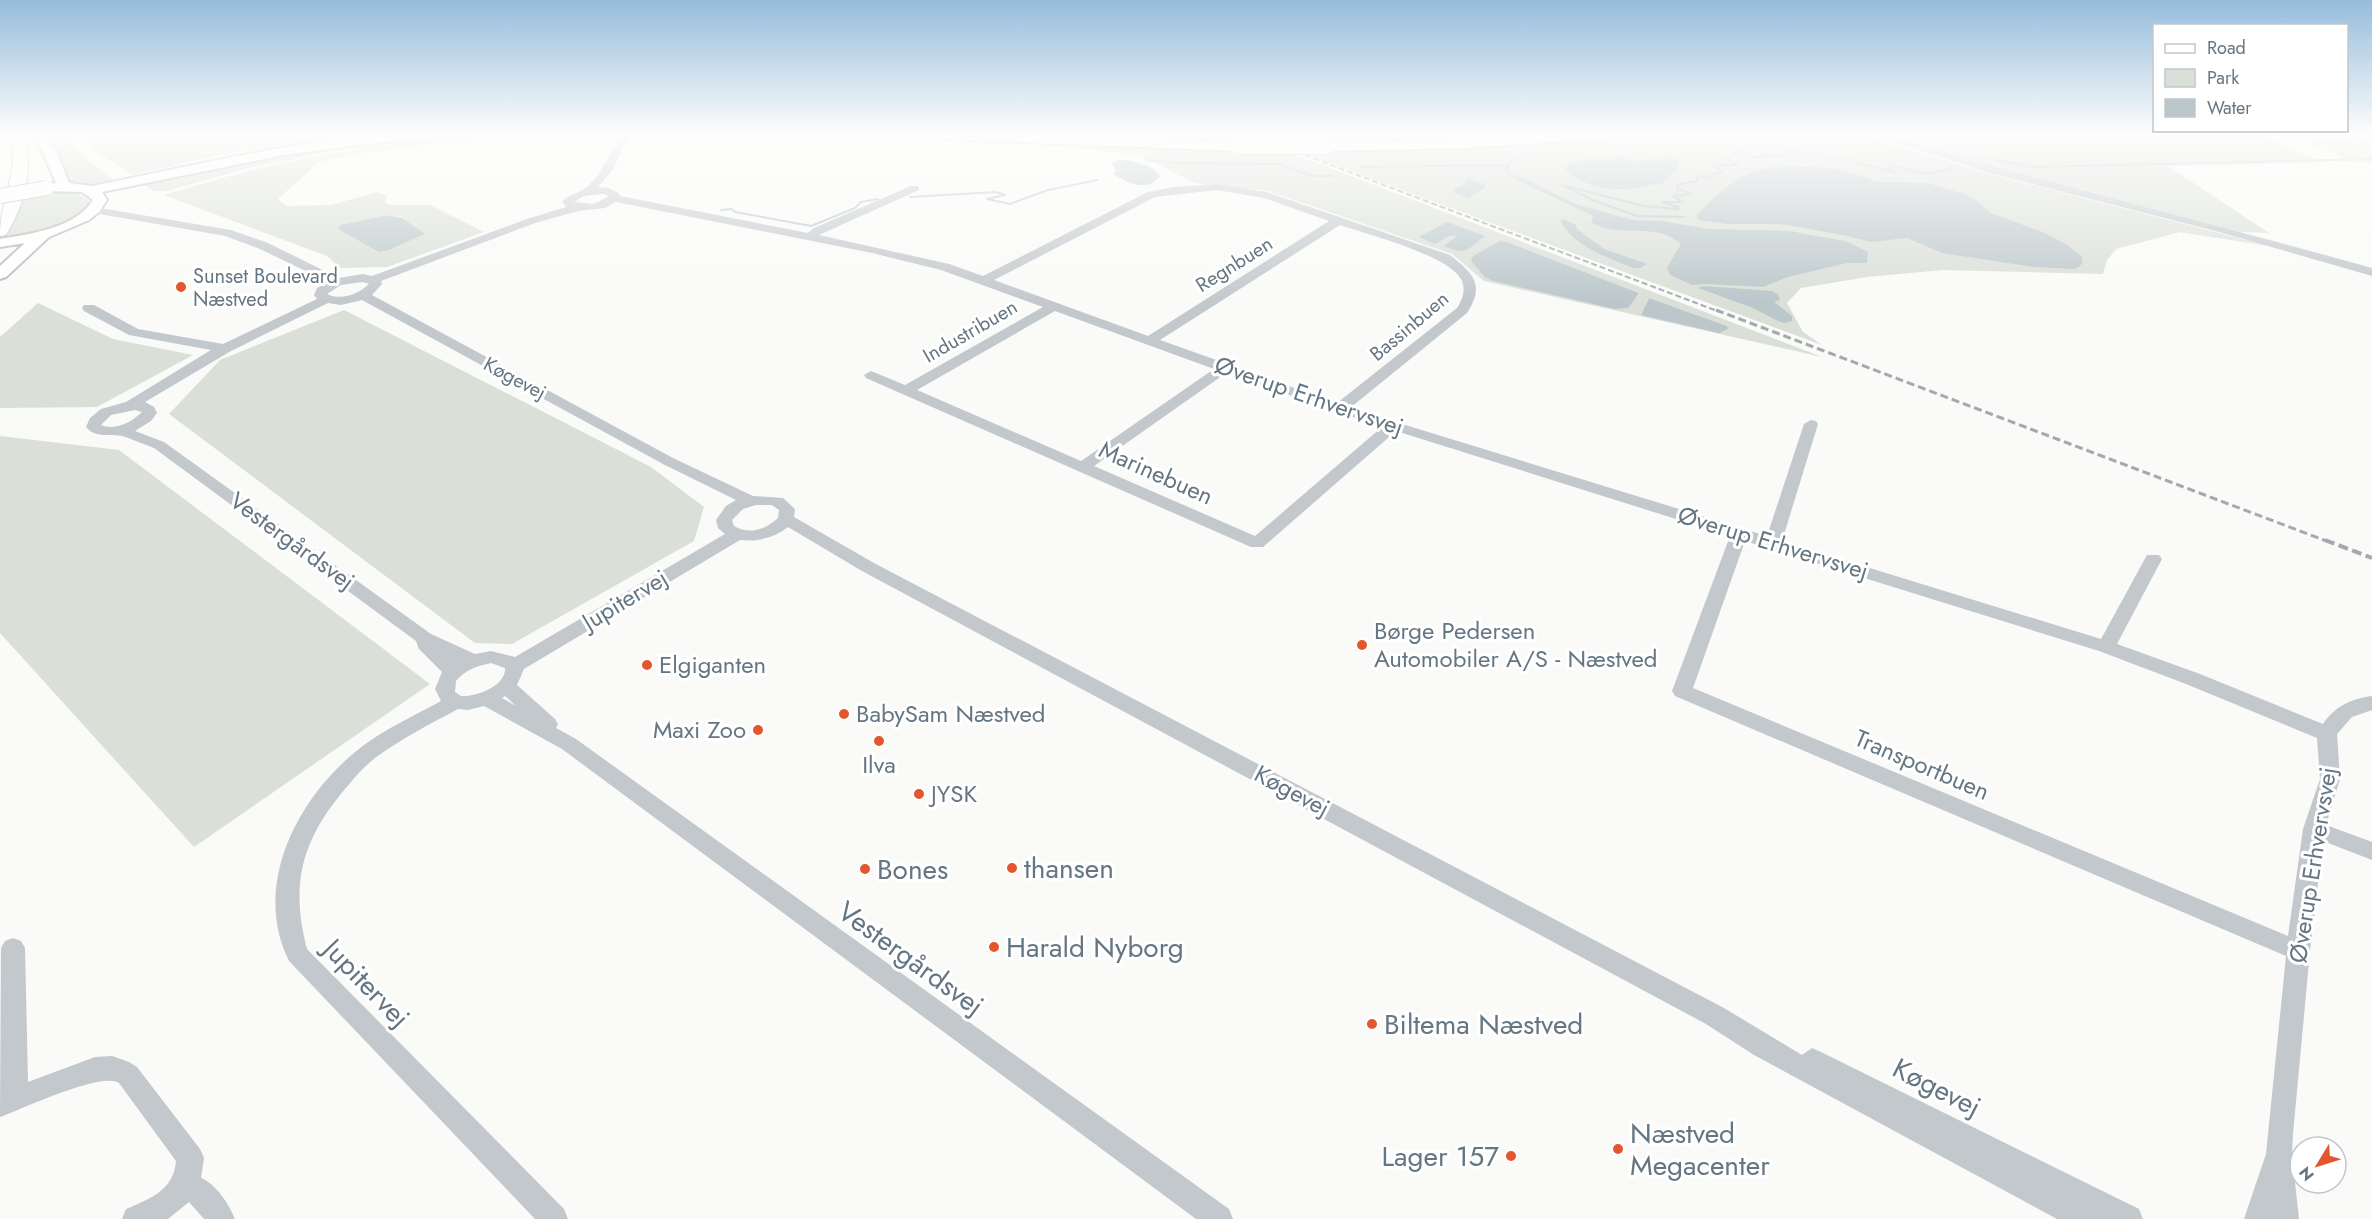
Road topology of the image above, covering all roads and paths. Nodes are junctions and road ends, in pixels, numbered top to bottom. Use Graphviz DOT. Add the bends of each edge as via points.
graph roads {
  1 [pos="11,190"];
  2 [pos="16,190"];
  3 [pos="36,190"];
  4 [pos="78,190"];
  5 [pos="106,190"];
  6 [pos="604,190"];
  7 [pos="911,190"];
  8 [pos="1176,190"];
  9 [pos="1242,190"];
  10 [pos="2067,190"];
  11 [pos="589,191"];
  12 [pos="94,193"];
  13 [pos="0,196"];
  14 [pos="611,200"];
  15 [pos="573,206"];
  16 [pos="94,210"];
  17 [pos="0,218"];
  18 [pos="133,218"];
  19 [pos="78,220"];
  20 [pos="1339,220"];
  21 [pos="0,231"];
  22 [pos="46,233"];
  23 [pos="810,237"];
  24 [pos="0,243"];
  25 [pos="2372,272"];
  26 [pos="0,274"];
  27 [pos="373,280"];
  28 [pos="983,280"];
  29 [pos="337,282"];
  30 [pos="362,295"];
  31 [pos="327,299"];
  32 [pos="1054,306"];
  33 [pos="89,308"];
  34 [pos="1149,341"];
  35 [pos="223,348"];
  36 [pos="1224,368"];
  37 [pos="871,375"];
  38 [pos="172,378"];
  39 [pos="906,390"];
  40 [pos="130,406"];
  41 [pos="1339,409"];
  42 [pos="145,414"];
  43 [pos="1811,424"];
  44 [pos="1393,426"];
  45 [pos="119,430"];
  46 [pos="159,445"];
  47 [pos="668,460"];
  48 [pos="1083,467"];
  49 [pos="751,501"];
  50 [pos="734,508"];
  51 [pos="779,525"];
  52 [pos="732,531"];
  53 [pos="1739,533"];
  54 [pos="1773,543"];
  55 [pos="2153,559"];
  56 [pos="424,638"];
  57 [pos="2106,647"];
  58 [pos="474,661"];
  59 [pos="509,663"];
  60 [pos="453,672"];
  61 [pos="507,687"];
  62 [pos="450,697"];
  63 [pos="487,699"];
  64 [pos="2372,703"];
  65 [pos="2327,734"];
  66 [pos="569,744"];
  67 [pos="2314,830"];
  68 [pos="2372,851"];
  69 [pos="13,948"];
  70 [pos="2298,951"];
  71 [pos="1715,1016"];
  72 [pos="8,1102"];
  73 [pos="2279,1154"];
  74 [pos="185,1187"];
  75 [pos="136,1219"];
  76 [pos="221,1219"];
  77 [pos="554,1219"];
  78 [pos="1219,1219"];
  79 [pos="2085,1219"];
  80 [pos="2129,1219"];
  81 [pos="2258,1219"];
  82 [pos="2285,1219"];
  1 -- 17 [label="highway"];
  2 -- 21 [label="highway"];
  3 -- 13 [label="main road, bridge"];
  4 -- 12 [label="main road"];
  5 -- 12 [label="main road"];
  6 -- 11 [label="street"];
  6 -- 14 [label="street" via="613,193"];
  7 -- 23 [label="street"];
  8 -- 28 [label="street, Bassinbuen" via="1137,200"];
  9 -- 20 [label="street, Bassinbuen"];
  10 -- 25 [label="street"];
  11 -- 15 [label="street" via="568,201"];
  12 -- 16 [label="main road" via="99,205"];
  14 -- 15 [label="street, Øverup Erhvervsvej" via="590,207"];
  14 -- 23 [label="street, Øverup Erhvervsvej"];
  15 -- 27 [label="street"];
  16 -- 18 [label="street"];
  16 -- 19 [label="main road"];
  18 -- 19 [label="street"];
  18 -- 29 [label="street" via="228,233"];
  19 -- 22 [label="main road"];
  20 -- 34 [label="street, Regnbuen"];
  20 -- 41 [label="street, Bassinbuen" via="1446,258 1467,276 1472,287 1461,310"];
  22 -- 24 [label="main road"];
  22 -- 26 [label="main road"];
  23 -- 28 [label="street, Øverup Erhvervsvej" via="922,261"];
  27 -- 29 [label="street"];
  27 -- 30 [label="street" via="375,287"];
  28 -- 32 [label="street, Øverup Erhvervsvej"];
  29 -- 31 [label="street" via="320,293"];
  30 -- 31 [label="street"];
  30 -- 47 [label="street, Køgevej"];
  31 -- 35 [label="street"];
  32 -- 34 [label="street, Øverup Erhvervsvej"];
  32 -- 39 [label="street, Industribuen"];
  33 -- 35 [label="street" via="134,332"];
  34 -- 36 [label="street, Øverup Erhvervsvej"];
  35 -- 38 [label="street"];
  36 -- 41 [label="street, Øverup Erhvervsvej"];
  36 -- 48 [label="street"];
  37 -- 39 [label="street, Marinebuen"];
  38 -- 40 [label="street"];
  38 -- 42 [label="street" via="171,385"];
  39 -- 48 [label="street, Marinebuen"];
  40 -- 42 [label="street"];
  40 -- 45 [label="street, Vestergårdsvej" via="108,412 93,423 96,430"];
  41 -- 44 [label="street, Øverup Erhvervsvej"];
  42 -- 45 [label="street"];
  42 -- 46 [label="street, Vestergårdsvej"];
  43 -- 54 [label="street"];
  44 -- 48 [label="street, Marinebuen" via="1257,543"];
  44 -- 53 [label="street, Øverup Erhvervsvej"];
  45 -- 46 [label="street, Vestergårdsvej"];
  46 -- 56 [label="street, Vestergårdsvej"];
  47 -- 49 [label="street, Køgevej"];
  47 -- 50 [label="street, Køgevej"];
  49 -- 50 [label="street"];
  49 -- 51 [label="street" via="777,501 787,509"];
  50 -- 52 [label="street" via="724,525"];
  51 -- 52 [label="street" via="751,536"];
  51 -- 71 [label="street, Køgevej" via="868,567"];
  52 -- 59 [label="street, Jupitervej"];
  53 -- 54 [label="street, Øverup Erhvervsvej"];
  53 -- 70 [label="street, Transportbuen" via="1682,692"];
  54 -- 57 [label="street, Øverup Erhvervsvej"];
  55 -- 57 [label="street"];
  56 -- 58 [label="street, Vestergårdsvej"];
  56 -- 60 [label="street, Vestergårdsvej" via="426,645"];
  57 -- 65 [label="street, Øverup Erhvervsvej"];
  58 -- 59 [label="street" via="490,657"];
  58 -- 60 [label="street"];
  59 -- 61 [label="street" via="515,672"];
  60 -- 62 [label="street" via="443,686"];
  61 -- 63 [label="street"];
  61 -- 66 [label="street, Vestergårdsvej"];
  62 -- 63 [label="street" via="475,702"];
  62 -- 77 [label="street, Jupitervej" via="344,774 310,819 294,851 287,881 287,922 297,954"];
  63 -- 66 [label="street, Vestergårdsvej"];
  64 -- 65 [label="street" via="2343,712"];
  65 -- 67 [label="street, Øverup Erhvervsvej" via="2330,779"];
  66 -- 78 [label="street, Vestergårdsvej"];
  67 -- 68 [label="street"];
  67 -- 70 [label="street, Øverup Erhvervsvej"];
  69 -- 72 [label="street"];
  70 -- 73 [label="street, Øverup Erhvervsvej"];
  71 -- 79 [label="street, Køgevej" via="1763,1047"];
  71 -- 80 [label="street, Køgevej" via="1915,1110"];
  72 -- 74 [label="street" via="95,1069 120,1069 190,1158"];
  73 -- 81 [label="street, Øverup Erhvervsvej"];
  73 -- 82 [label="street, Øverup Erhvervsvej"];
  74 -- 75 [label="street" via="156,1211"];
  74 -- 76 [label="street" via="200,1191"];
}
